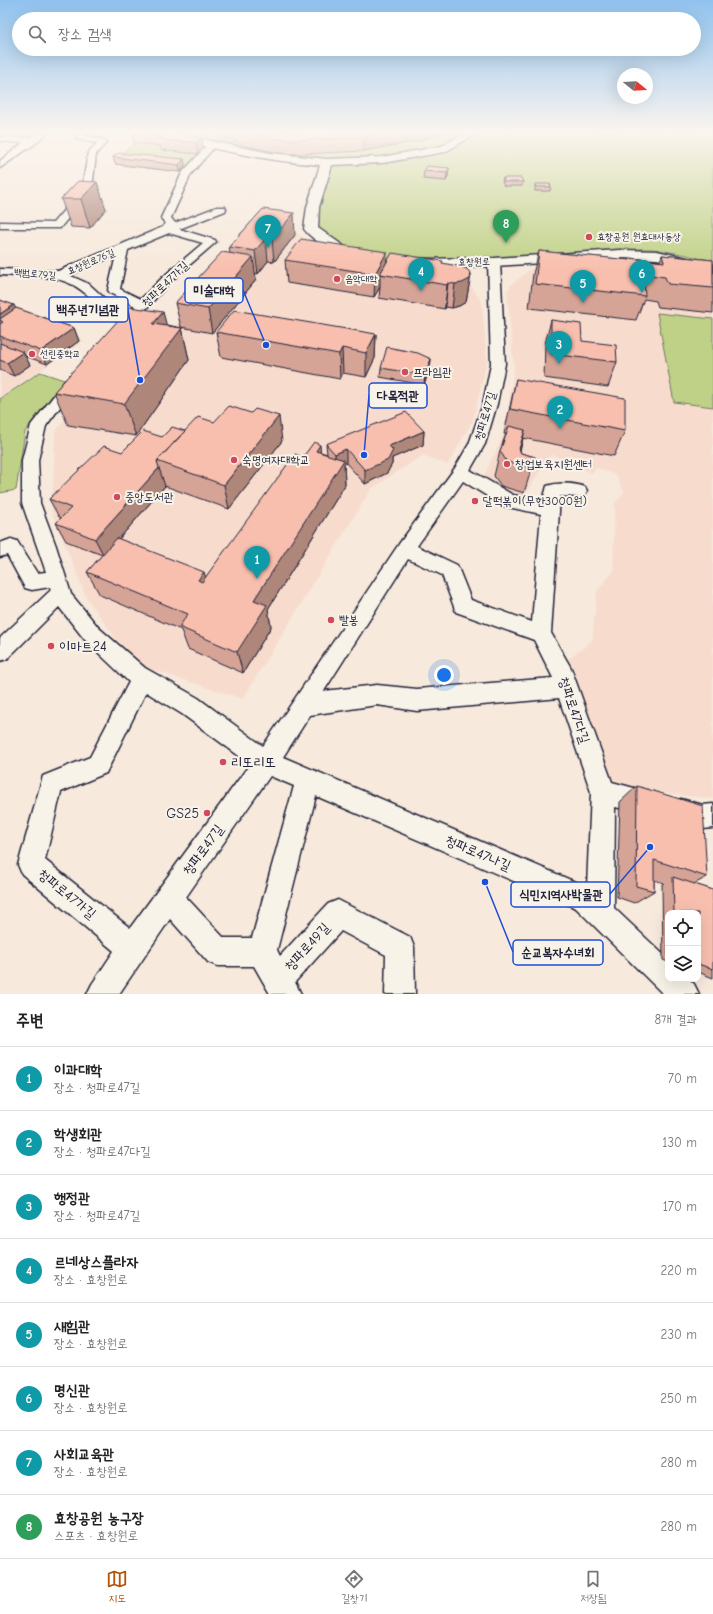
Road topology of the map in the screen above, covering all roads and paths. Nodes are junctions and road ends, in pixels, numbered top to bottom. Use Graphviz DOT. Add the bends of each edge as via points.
graph roads {
  1 [pos="89,177"];
  2 [pos="185,177"];
  3 [pos="322,177"];
  4 [pos="221,209"];
  5 [pos="0,225"];
  6 [pos="168,229"];
  7 [pos="123,248"];
  8 [pos="369,258"];
  9 [pos="494,262"];
  10 [pos="400,264"];
  11 [pos="713,268"];
  12 [pos="0,272"];
  13 [pos="59,275"];
  14 [pos="143,305"];
  15 [pos="127,322"];
  16 [pos="114,334"];
  17 [pos="79,373"];
  18 [pos="461,472"];
  19 [pos="578,491"];
  20 [pos="550,509"];
  21 [pos="405,549"];
  22 [pos="0,550"];
  23 [pos="59,585"];
  24 [pos="541,634"];
  25 [pos="0,652"];
  26 [pos="142,678"];
  27 [pos="567,687"];
  28 [pos="302,706"];
  29 [pos="266,762"];
  30 [pos="308,780"];
  31 [pos="603,792"];
  32 [pos="713,816"];
  33 [pos="169,898"];
  34 [pos="600,914"];
  35 [pos="133,948"];
  36 [pos="262,952"];
  37 [pos="665,976"];
  38 [pos="671,982"];
  39 [pos="282,987"];
  40 [pos="102,994"];
  41 [pos="400,994"];
  42 [pos="684,994"];
  1 -- 5 [label="street" via="87,189 56,226"];
  2 -- 6 [label="street" via="166,218 170,223"];
  3 -- 8 [label="street" via="313,207 311,229 340,250"];
  4 -- 6 [label="street, 효창원로76길"];
  6 -- 7 [label="street, 효창원로76길"];
  6 -- 14 [label="street, 청파로47가길" via="211,242 167,279"];
  7 -- 13 [label="street, 효창원로76길"];
  7 -- 14 [label="street, 효창원로76길" via="114,290"];
  9 -- 10 [label="street, 효창원로"];
  9 -- 11 [label="street, 효창원로" via="624,254 657,255"];
  9 -- 18 [label="street, 청파로47길" via="498,364 478,444"];
  12 -- 13 [label="street, 백범로79길"];
  13 -- 15 [label="street, 백범로79길" via="85,287"];
  14 -- 15 [label="street, 청파로47가길"];
  15 -- 16 [label="street, 청파로47가길"];
  17 -- 23 [label="street" via="39,425 30,460 32,503"];
  18 -- 20 [label="street" via="509,501"];
  18 -- 21 [label="street, 청파로47길"];
  19 -- 20 [label="street" via="553,490"];
  20 -- 24 [label="street"];
  21 -- 24 [label="street" via="450,570 464,606"];
  21 -- 28 [label="street, 청파로47길"];
  22 -- 23 [label="street" via="11,546 32,582"];
  23 -- 25 [label="street"];
  23 -- 26 [label="street" via="63,598 92,634"];
  24 -- 27 [label="street, 청파로47다길" via="560,668"];
  26 -- 29 [label="street" via="190,706"];
  26 -- 35 [label="street, 청파로47가길" via="98,765 51,784 31,865"];
  27 -- 28 [label="street" via="417,700 377,694"];
  27 -- 31 [label="street, 청파로47다길"];
  28 -- 29 [label="street, 청파로47길"];
  29 -- 30 [label="street, 청파로47나길"];
  29 -- 33 [label="street, 청파로47길"];
  30 -- 34 [label="street, 청파로47나길" via="585,899"];
  30 -- 36 [label="street"];
  31 -- 32 [label="street" via="704,817"];
  31 -- 34 [label="street, 청파로47다길"];
  33 -- 35 [label="street, 청파로47길"];
  33 -- 36 [label="street" via="218,952"];
  34 -- 37 [label="street, 청파로47나길"];
  35 -- 40 [label="street, 청파로47길"];
  36 -- 39 [label="street, 청파로49길"];
  38 -- 42 [label="street, 청파로47나길"];
  39 -- 41 [label="street, 청파로49길" via="338,914 400,947"];
}
